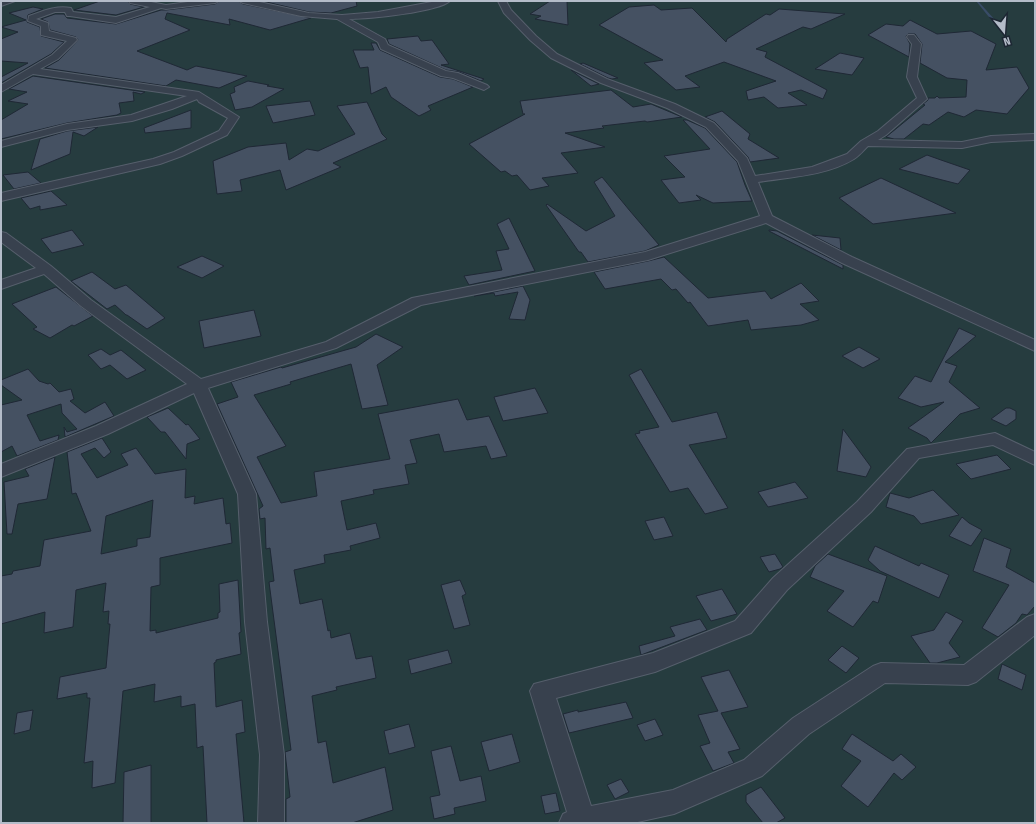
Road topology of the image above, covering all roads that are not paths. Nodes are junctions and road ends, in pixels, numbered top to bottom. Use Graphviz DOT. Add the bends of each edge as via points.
graph roads {
  1 [pos="11,1"];
  2 [pos="133,1"];
  3 [pos="215,1"];
  4 [pos="243,1"];
  5 [pos="446,1"];
  6 [pos="502,1"];
  7 [pos="1,4"];
  8 [pos="160,6"];
  9 [pos="339,17"];
  10 [pos="911,37"];
  11 [pos="31,71"];
  12 [pos="484,87"];
  13 [pos="1,89"];
  14 [pos="199,95"];
  15 [pos="1035,137"];
  16 [pos="865,143"];
  17 [pos="1,144"];
  18 [pos="751,180"];
  19 [pos="1,198"];
  20 [pos="767,218"];
  21 [pos="1,236"];
  22 [pos="46,269"];
  23 [pos="1,285"];
  24 [pos="1009,334"];
  25 [pos="1035,334"];
  26 [pos="1035,346"];
  27 [pos="199,385"];
  28 [pos="1035,459"];
  29 [pos="1,471"];
  30 [pos="1035,623"];
  31 [pos="578,822"];
  32 [pos="271,823"];
  1 -- 7 [label="street"];
  2 -- 8 [label="street"];
  3 -- 8 [label="street" via="173,7"];
  4 -- 9 [label="street" via="310,15"];
  5 -- 9 [label="street" via="382,14"];
  6 -- 18 [label="street" via="533,38 564,62 710,125 743,160"];
  8 -- 11 [label="street" via="116,20 70,14 68,10 54,10 32,18 45,25 44,33 73,40 55,57"];
  9 -- 12 [label="street" via="382,41 384,47 444,74 455,75"];
  10 -- 16 [label="street" via="917,44 912,77 922,98 882,133"];
  11 -- 13 [label="street"];
  11 -- 14 [label="street"];
  14 -- 17 [label="street" via="168,108 132,118 67,127"];
  14 -- 19 [label="street" via="203,100 234,117 223,133 156,162 39,187"];
  15 -- 16 [label="street" via="962,145"];
  16 -- 18 [label="street" via="851,156 828,166"];
  18 -- 20 [label="street"];
  20 -- 24 [label="street" via="847,260"];
  20 -- 27 [label="street" via="648,256 417,301 331,345"];
  21 -- 22 [label="street"];
  22 -- 23 [label="street"];
  22 -- 27 [label="street" via="86,303"];
  24 -- 25 [label="street"];
  24 -- 26 [label="street"];
  27 -- 29 [label="street" via="102,430"];
  27 -- 32 [label="street" via="247,494 256,622 272,755"];
  28 -- 31 [label="street" via="995,439 913,453 864,507 780,584 743,627 655,662 542,692"];
  30 -- 31 [label="street" via="968,675 881,673 801,726 753,768 674,802"];
}
